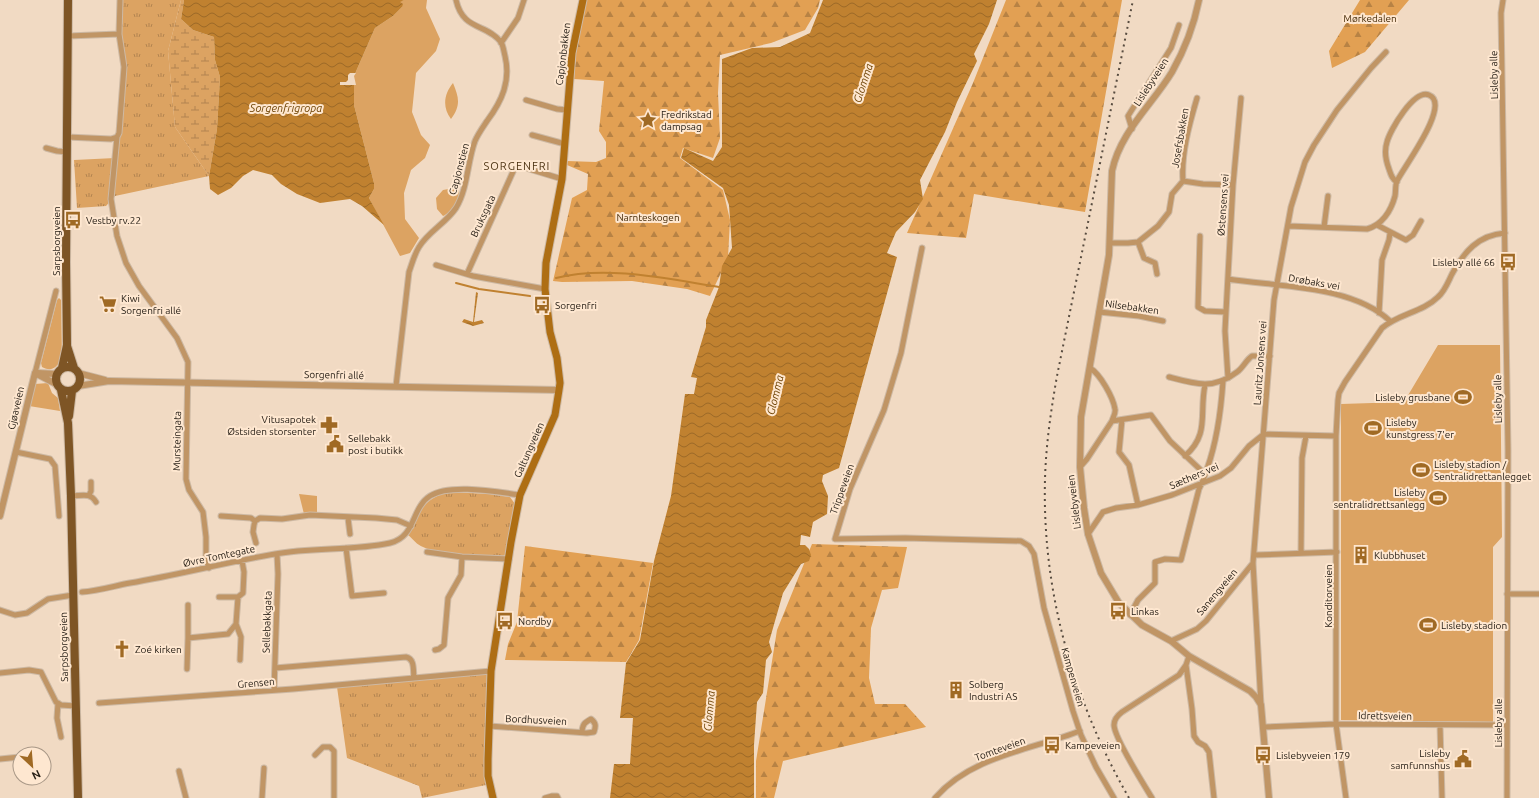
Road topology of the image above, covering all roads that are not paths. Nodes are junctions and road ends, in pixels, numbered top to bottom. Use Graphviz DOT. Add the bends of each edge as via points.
graph roads {
  1 [pos="68,0"];
  2 [pos="120,0"];
  3 [pos="456,0"];
  4 [pos="524,0"];
  5 [pos="583,0"];
  6 [pos="1199,0"];
  7 [pos="1503,0"];
  8 [pos="1179,25"];
  9 [pos="119,34"];
  10 [pos="68,36"];
  11 [pos="501,43"];
  12 [pos="1386,52"];
  13 [pos="1197,98"];
  14 [pos="1241,98"];
  15 [pos="526,100"];
  16 [pos="567,110"];
  17 [pos="1132,129"];
  18 [pos="532,135"];
  19 [pos="67,137"];
  20 [pos="117,137"];
  21 [pos="565,144"];
  22 [pos="46,148"];
  23 [pos="67,152"];
  24 [pos="562,179"];
  25 [pos="1182,182"];
  26 [pos="1397,182"];
  27 [pos="1233,185"];
  28 [pos="1328,196"];
  29 [pos="1421,221"];
  30 [pos="1377,225"];
  31 [pos="1288,226"];
  32 [pos="1324,227"];
  33 [pos="1390,233"];
  34 [pos="1505,233"];
  35 [pos="1200,236"];
  36 [pos="1138,242"];
  37 [pos="1110,243"];
  38 [pos="922,248"];
  39 [pos="436,265"];
  40 [pos="467,274"];
  41 [pos="1157,274"];
  42 [pos="1228,279"];
  43 [pos="1277,285"];
  44 [pos="545,289"];
  45 [pos="56,291"];
  46 [pos="1099,312"];
  47 [pos="1226,312"];
  48 [pos="1379,313"];
  49 [pos="1163,320"];
  50 [pos="1390,321"];
  51 [pos="67,345"];
  52 [pos="1270,356"];
  53 [pos="1090,368"];
  54 [pos="76,370"];
  55 [pos="59,371"];
  56 [pos="35,373"];
  57 [pos="1169,377"];
  58 [pos="108,380"];
  59 [pos="1225,380"];
  60 [pos="188,382"];
  61 [pos="1205,384"];
  62 [pos="396,386"];
  63 [pos="59,387"];
  64 [pos="75,388"];
  65 [pos="559,390"];
  66 [pos="1122,420"];
  67 [pos="1112,421"];
  68 [pos="68,422"];
  69 [pos="1264,434"];
  70 [pos="1306,436"];
  71 [pos="1336,436"];
  72 [pos="16,452"];
  73 [pos="1185,456"];
  74 [pos="1080,467"];
  75 [pos="1205,474"];
  76 [pos="91,482"];
  77 [pos="1204,483"];
  78 [pos="89,495"];
  79 [pos="520,495"];
  80 [pos="71,496"];
  81 [pos="96,502"];
  82 [pos="1138,506"];
  83 [pos="0,516"];
  84 [pos="59,516"];
  85 [pos="221,516"];
  86 [pos="348,518"];
  87 [pos="255,521"];
  88 [pos="411,526"];
  89 [pos="350,534"];
  90 [pos="1088,534"];
  91 [pos="256,543"];
  92 [pos="346,548"];
  93 [pos="427,552"];
  94 [pos="1301,552"];
  95 [pos="1337,552"];
  96 [pos="277,554"];
  97 [pos="1034,554"];
  98 [pos="1255,555"];
  99 [pos="462,557"];
  100 [pos="509,559"];
  101 [pos="242,561"];
  102 [pos="1254,563"];
  103 [pos="209,568"];
  104 [pos="82,592"];
  105 [pos="384,593"];
  106 [pos="1507,594"];
  107 [pos="1539,594"];
  108 [pos="74,595"];
  109 [pos="219,596"];
  110 [pos="238,597"];
  111 [pos="188,606"];
  112 [pos="0,610"];
  113 [pos="1130,615"];
  114 [pos="236,624"];
  115 [pos="188,638"];
  116 [pos="1171,641"];
  117 [pos="435,650"];
  118 [pos="1189,656"];
  119 [pos="240,660"];
  120 [pos="1186,665"];
  121 [pos="275,668"];
  122 [pos="187,669"];
  123 [pos="491,671"];
  124 [pos="0,673"];
  125 [pos="414,678"];
  126 [pos="274,690"];
  127 [pos="58,703"];
  128 [pos="99,703"];
  129 [pos="1261,705"];
  130 [pos="76,706"];
  131 [pos="1336,724"];
  132 [pos="1507,725"];
  133 [pos="489,726"];
  134 [pos="1440,726"];
  135 [pos="1264,727"];
  136 [pos="1080,731"];
  137 [pos="582,732"];
  138 [pos="61,737"];
  139 [pos="315,755"];
  140 [pos="12,758"];
  141 [pos="0,759"];
  142 [pos="264,768"];
  143 [pos="179,771"];
  144 [pos="558,797"];
  145 [pos="78,798"];
  146 [pos="186,798"];
  147 [pos="262,798"];
  148 [pos="334,798"];
  149 [pos="493,798"];
  150 [pos="545,798"];
  151 [pos="935,798"];
  152 [pos="1114,798"];
  153 [pos="1152,798"];
  154 [pos="1214,798"];
  155 [pos="1268,798"];
  156 [pos="1346,798"];
  157 [pos="1442,798"];
  158 [pos="1507,798"];
  1 -- 10 [label="highway, Sarpsborgveien"];
  2 -- 9 [label="street"];
  3 -- 11 [label="street" via="468,21"];
  4 -- 11 [label="street" via="518,18"];
  5 -- 16 [label="main road, Capjonbakken" via="572,53"];
  6 -- 17 [label="street, Lislebyveien" via="1185,45 1172,72"];
  7 -- 34 [label="street, Lisleby alle"];
  8 -- 17 [label="street, Lislebyveien" via="1171,48 1128,116"];
  9 -- 10 [label="street"];
  9 -- 20 [label="street" via="124,67"];
  10 -- 19 [label="highway, Sarpsborgveien"];
  11 -- 62 [label="street, Capjonstien" via="507,66 503,95 476,138 462,196 451,214 419,247 409,272"];
  12 -- 31 [label="street, Lauritz Jonsens vei" via="1337,110 1314,145 1299,178"];
  13 -- 25 [label="street, Josefsbakken" via="1184,156"];
  14 -- 27 [label="street, Østensens vei"];
  15 -- 16 [label="street"];
  16 -- 21 [label="main road, Galtungveien"];
  17 -- 37 [label="street, Lislebyveien" via="1121,144 1112,171"];
  18 -- 21 [label="street"];
  19 -- 20 [label="street" via="111,140"];
  19 -- 23 [label="highway, Sarpsborgveien"];
  20 -- 60 [label="street, Mursteingata" via="111,199 117,236 126,263 139,286 177,338 186,356 189,368"];
  21 -- 24 [label="main road, Galtungveien"];
  22 -- 23 [label="street"];
  23 -- 51 [label="highway, Sarpsborgveien"];
  24 -- 40 [label="street, Bruksgata" via="516,164"];
  24 -- 44 [label="main road, Galtungveien" via="546,263"];
  25 -- 27 [label="street, Josefsbakken"];
  25 -- 36 [label="street, Josefsbakken" via="1172,194 1167,216"];
  26 -- 26 [label="street" via="1393,179 1385,152 1390,131 1400,116 1420,96 1430,96 1436,106 1433,120"];
  26 -- 30 [label="street" via="1392,204"];
  27 -- 42 [label="street, Østensens vei"];
  28 -- 32 [label="street"];
  29 -- 33 [label="street" via="1408,239 1404,240"];
  30 -- 32 [label="street" via="1367,229"];
  30 -- 33 [label="street"];
  31 -- 32 [label="street"];
  31 -- 43 [label="street, Lauritz Jonsens vei"];
  33 -- 48 [label="street" via="1382,260"];
  34 -- 50 [label="street" via="1488,236 1471,247 1461,258 1444,291 1430,304"];
  34 -- 106 [label="street, Lisleby alle"];
  35 -- 47 [label="street, Østensens vei" via="1198,307 1205,311"];
  36 -- 37 [label="street"];
  36 -- 41 [label="street" via="1144,258 1154,261"];
  37 -- 46 [label="street, Lislebyveien"];
  38 -- 97 [label="street, Trippeveien" via="901,353 886,403 850,489 835,539 1021,541 1029,546"];
  39 -- 40 [label="street"];
  40 -- 44 [label="street"];
  42 -- 43 [label="street, Drøbaks vei"];
  42 -- 47 [label="street, Østensens vei"];
  43 -- 48 [label="street, Drøbaks vei" via="1334,294"];
  43 -- 52 [label="street, Lauritz Jonsens vei"];
  44 -- 65 [label="main road, Galtungveien" via="550,332 557,358"];
  45 -- 56 [label="street, Gjøaveien"];
  46 -- 49 [label="street, Nilsebakken"];
  46 -- 53 [label="street, Lislebyveien"];
  47 -- 59 [label="street, Østensens vei"];
  48 -- 50 [label="street, Drøbaks vei"];
  50 -- 71 [label="street, Konditorveien" via="1376,335 1339,393"];
  51 -- 54 [label="highway, Sarpsborgveien"];
  51 -- 55 [label="highway, Sarpsborgveien"];
  52 -- 59 [label="street" via="1252,356 1240,370"];
  52 -- 69 [label="street, Lauritz Jonsens vei"];
  53 -- 67 [label="street" via="1099,376 1114,406"];
  53 -- 74 [label="street, Lislebyveien" via="1081,417"];
  54 -- 55 [label="highway" via="70,367"];
  54 -- 58 [label="street"];
  54 -- 64 [label="highway" via="80,379"];
  55 -- 56 [label="street"];
  55 -- 63 [label="highway"];
  56 -- 63 [label="street"];
  56 -- 72 [label="street, Gjøaveien"];
  57 -- 61 [label="street"];
  58 -- 60 [label="street, Sorgenfri allé"];
  58 -- 64 [label="street"];
  59 -- 61 [label="street"];
  59 -- 75 [label="street, Østensens vei" via="1217,432"];
  60 -- 62 [label="street, Sorgenfri allé"];
  60 -- 103 [label="street, Mursteingata" via="186,479 189,490 203,512 206,560"];
  61 -- 73 [label="street" via="1202,396 1201,434 1195,446"];
  62 -- 65 [label="street, Sorgenfri allé"];
  63 -- 64 [label="highway" via="65,391"];
  63 -- 68 [label="highway, Sarpsborgveien"];
  64 -- 68 [label="highway, Sarpsborgveien"];
  65 -- 79 [label="main road, Galtungveien" via="555,415"];
  66 -- 67 [label="street"];
  66 -- 73 [label="street" via="1151,415"];
  66 -- 82 [label="street" via="1120,452 1129,465"];
  67 -- 74 [label="street"];
  68 -- 80 [label="highway, Sarpsborgveien"];
  69 -- 70 [label="street"];
  69 -- 77 [label="street, Sæthers vei" via="1249,446 1226,472"];
  69 -- 98 [label="street, Lauritz Jonsens vei"];
  70 -- 71 [label="street"];
  70 -- 94 [label="street" via="1302,458"];
  71 -- 95 [label="street, Konditorveien"];
  72 -- 83 [label="street, Gjøaveien"];
  72 -- 84 [label="street" via="52,461 55,466"];
  73 -- 75 [label="street"];
  74 -- 90 [label="street, Lislebyveien"];
  75 -- 77 [label="street, Østensens vei"];
  76 -- 78 [label="street"];
  77 -- 82 [label="street, Sæthers vei"];
  77 -- 113 [label="street, Østensens vei" via="1199,489 1181,560 1165,559 1155,562 1155,583 1138,600"];
  78 -- 80 [label="street"];
  78 -- 81 [label="street"];
  79 -- 88 [label="street, Øvre Tomtegate" via="487,491 440,492 426,499"];
  79 -- 100 [label="main road, Galtungveien"];
  80 -- 108 [label="highway, Sarpsborgveien"];
  82 -- 90 [label="street, Sæthers vei" via="1103,512"];
  85 -- 87 [label="street" via="252,518"];
  86 -- 87 [label="street" via="310,515 282,519 260,518"];
  86 -- 88 [label="street" via="397,520"];
  86 -- 89 [label="street"];
  87 -- 91 [label="street" via="253,528"];
  88 -- 92 [label="street, Øvre Tomtegate" via="408,532 392,542"];
  90 -- 113 [label="street, Lislebyveien" via="1101,573 1116,599"];
  92 -- 96 [label="street, Øvre Tomtegate"];
  92 -- 105 [label="street" via="352,596"];
  93 -- 99 [label="street"];
  94 -- 95 [label="street"];
  94 -- 98 [label="street"];
  95 -- 131 [label="street, Konditorveien"];
  96 -- 101 [label="street, Øvre Tomtegate"];
  96 -- 121 [label="street, Sellebakkgata"];
  97 -- 136 [label="street, Kampenveien" via="1044,608"];
  98 -- 102 [label="street, Lauritz Jonsens vei"];
  99 -- 100 [label="street"];
  99 -- 117 [label="street" via="461,575 448,598 444,645"];
  100 -- 123 [label="main road, Galtungveien"];
  101 -- 103 [label="street, Øvre Tomtegate"];
  101 -- 110 [label="street" via="243,593"];
  102 -- 116 [label="street, Sanengveien" via="1206,621 1197,629"];
  102 -- 129 [label="street, Lauritz Jonsens vei"];
  103 -- 104 [label="street, Øvre Tomtegate" via="96,592"];
  106 -- 107 [label="street"];
  106 -- 132 [label="street, Lisleby alle"];
  108 -- 112 [label="street" via="48,599 27,613 15,615"];
  108 -- 130 [label="highway, Sarpsborgveien"];
  109 -- 110 [label="street"];
  110 -- 114 [label="street"];
  111 -- 115 [label="street"];
  113 -- 116 [label="street, Lislebyveien" via="1142,625"];
  114 -- 115 [label="street" via="228,634"];
  114 -- 119 [label="street" via="241,637"];
  115 -- 122 [label="street"];
  116 -- 118 [label="street, Lislebyveien"];
  118 -- 120 [label="street"];
  118 -- 129 [label="street, Lislebyveien" via="1250,691"];
  120 -- 153 [label="street" via="1179,674 1122,712 1114,725"];
  120 -- 154 [label="street" via="1194,736 1209,752"];
  121 -- 125 [label="street, Grensen" via="406,657 412,661"];
  121 -- 126 [label="street, Sellebakkgata"];
  123 -- 125 [label="street, Grensen"];
  123 -- 133 [label="main road, Galtungveien"];
  124 -- 127 [label="street" via="29,670 41,672"];
  125 -- 126 [label="street, Grensen"];
  126 -- 128 [label="street, Grensen"];
  127 -- 130 [label="street"];
  127 -- 138 [label="street" via="57,718"];
  129 -- 135 [label="street"];
  130 -- 145 [label="highway, Sarpsborgveien"];
  131 -- 134 [label="street, Idrettsveien"];
  131 -- 135 [label="street, Idrettsveien"];
  131 -- 156 [label="street, Konditorveien"];
  132 -- 134 [label="street, Idrettsveien"];
  132 -- 158 [label="street, Lisleby alle"];
  133 -- 137 [label="street, Bordhusveien"];
  133 -- 149 [label="main road, Galtungveien" via="488,776"];
  134 -- 157 [label="street"];
  135 -- 155 [label="street"];
  136 -- 151 [label="street, Tomteveien" via="972,769 952,781"];
  136 -- 152 [label="street, Kampenveien" via="1096,767"];
  139 -- 148 [label="street" via="323,747 330,747 334,751"];
  140 -- 141 [label="street"];
  142 -- 147 [label="street"];
  143 -- 146 [label="street"];
  144 -- 150 [label="street"];
}
